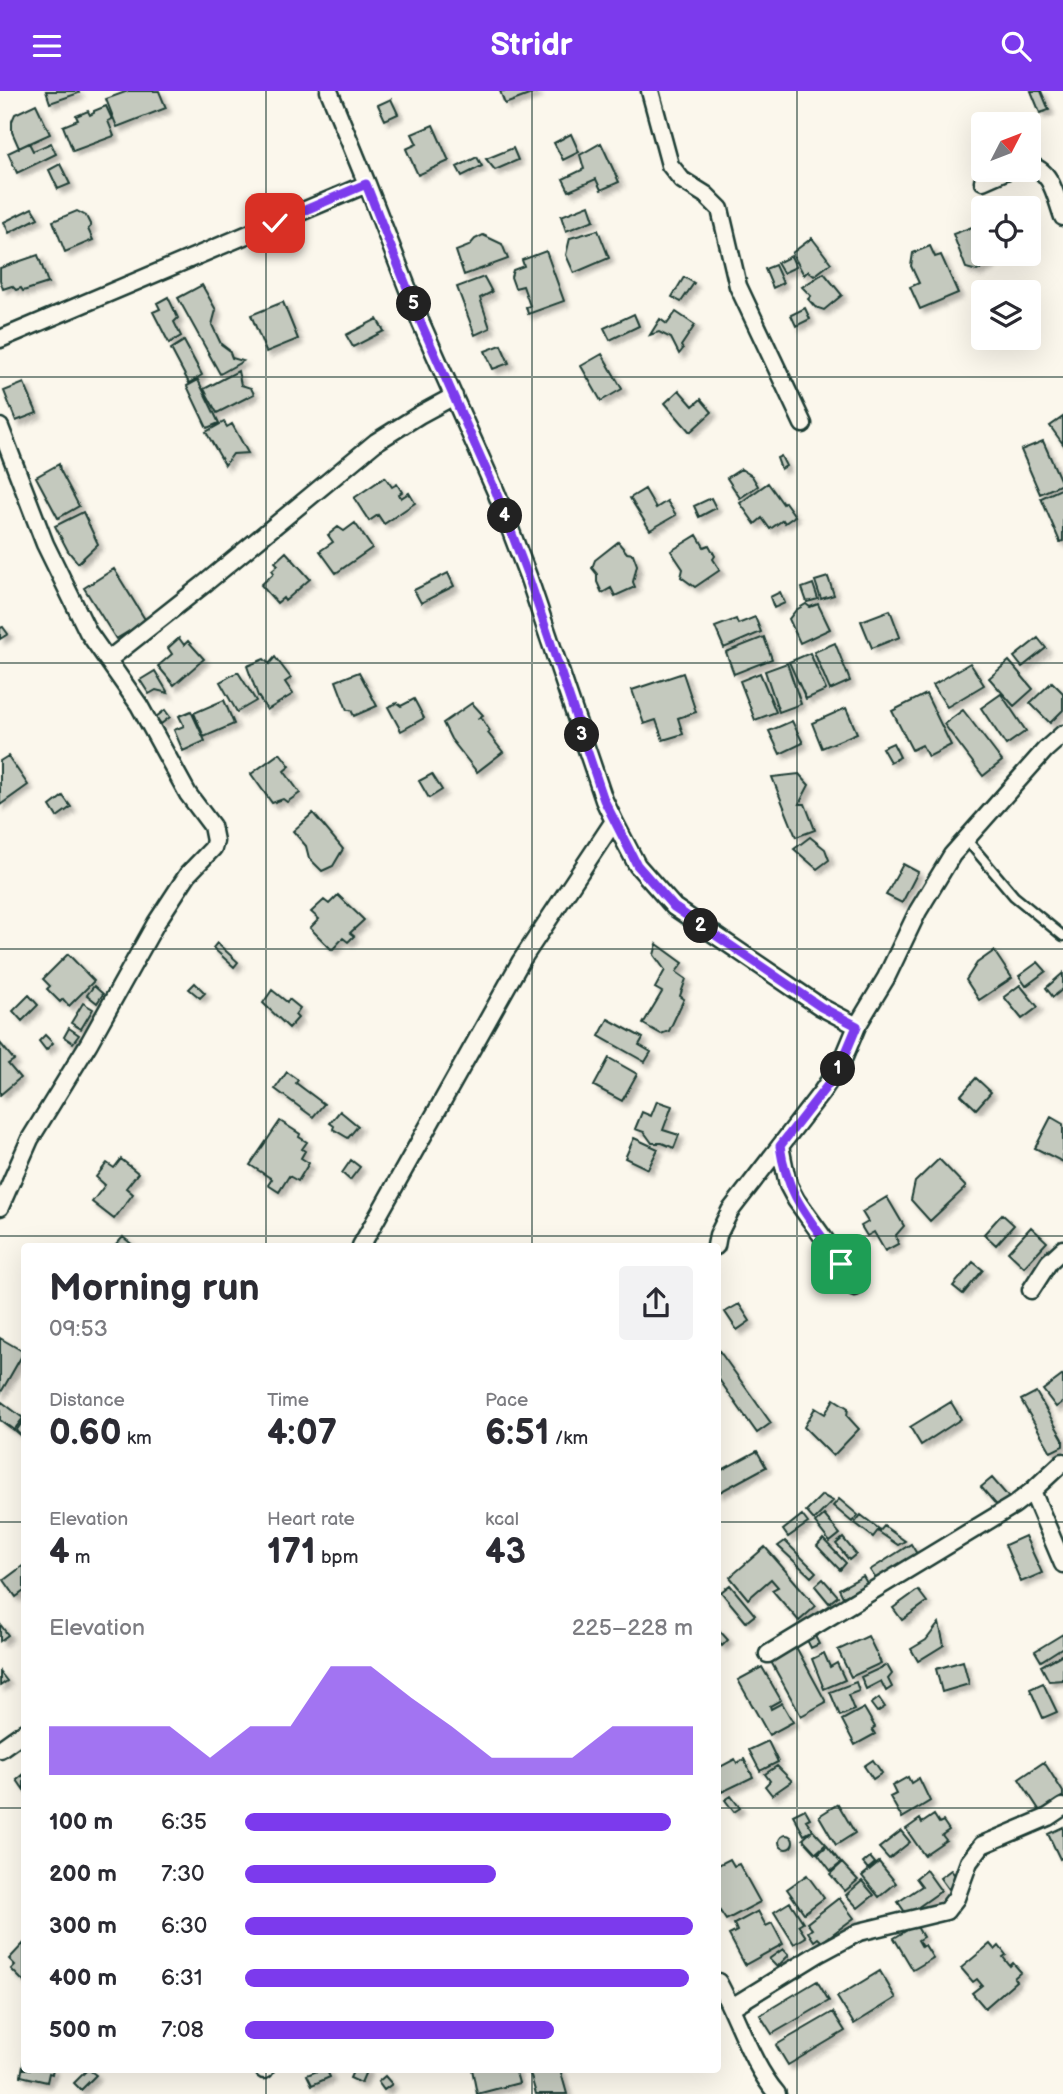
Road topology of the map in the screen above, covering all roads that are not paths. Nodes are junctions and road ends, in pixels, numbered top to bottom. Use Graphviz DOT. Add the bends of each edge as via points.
graph roads {
  1 [pos="329,91"];
  2 [pos="650,91"];
  3 [pos="1041,171"];
  4 [pos="366,184"];
  5 [pos="1063,217"];
  6 [pos="0,338"];
  7 [pos="454,397"];
  8 [pos="803,424"];
  9 [pos="0,427"];
  10 [pos="108,660"];
  11 [pos="1063,734"];
  12 [pos="614,821"];
  13 [pos="966,839"];
  14 [pos="1063,936"];
  15 [pos="857,1026"];
  16 [pos="780,1146"];
  17 [pos="0,1207"];
  18 [pos="363,1243"];
  19 [pos="717,1243"];
  20 [pos="1063,1249"];
  21 [pos="855,1287"];
  22 [pos="1031,1290"];
  23 [pos="1063,1462"];
  24 [pos="1032,1491"];
  25 [pos="1063,1564"];
  26 [pos="768,1654"];
  27 [pos="21,1734"];
  28 [pos="0,1749"];
  29 [pos="1063,1807"];
  30 [pos="721,1987"];
  31 [pos="732,2007"];
  32 [pos="777,2094"];
  1 -- 4 [label="street"];
  2 -- 8 [label="street" via="670,165 720,209 737,286"];
  3 -- 5 [label="street" via="1054,189"];
  4 -- 6 [label="street"];
  4 -- 7 [label="street"];
  7 -- 10 [label="street" via="376,442"];
  7 -- 12 [label="street" via="524,564"];
  9 -- 10 [label="street" via="45,544 88,632"];
  10 -- 17 [label="street" via="212,826 215,841 156,923 30,1139"];
  11 -- 13 [label="street"];
  12 -- 15 [label="street" via="637,865 674,907 821,1007"];
  12 -- 18 [label="street" via="521,961"];
  13 -- 14 [label="lane" via="1014,896"];
  13 -- 15 [label="street" via="918,911"];
  15 -- 16 [label="street" via="830,1082"];
  16 -- 19 [label="street" via="730,1211"];
  16 -- 21 [label="street" via="796,1201"];
  20 -- 22 [label="street"];
  23 -- 24 [label="street"];
  24 -- 25 [label="street"];
  24 -- 26 [label="street"];
  27 -- 28 [label="street"];
  29 -- 31 [label="street" via="977,1850 946,1911 859,1932"];
  30 -- 31 [label="street"];
  31 -- 32 [label="street" via="765,2080"];
}
